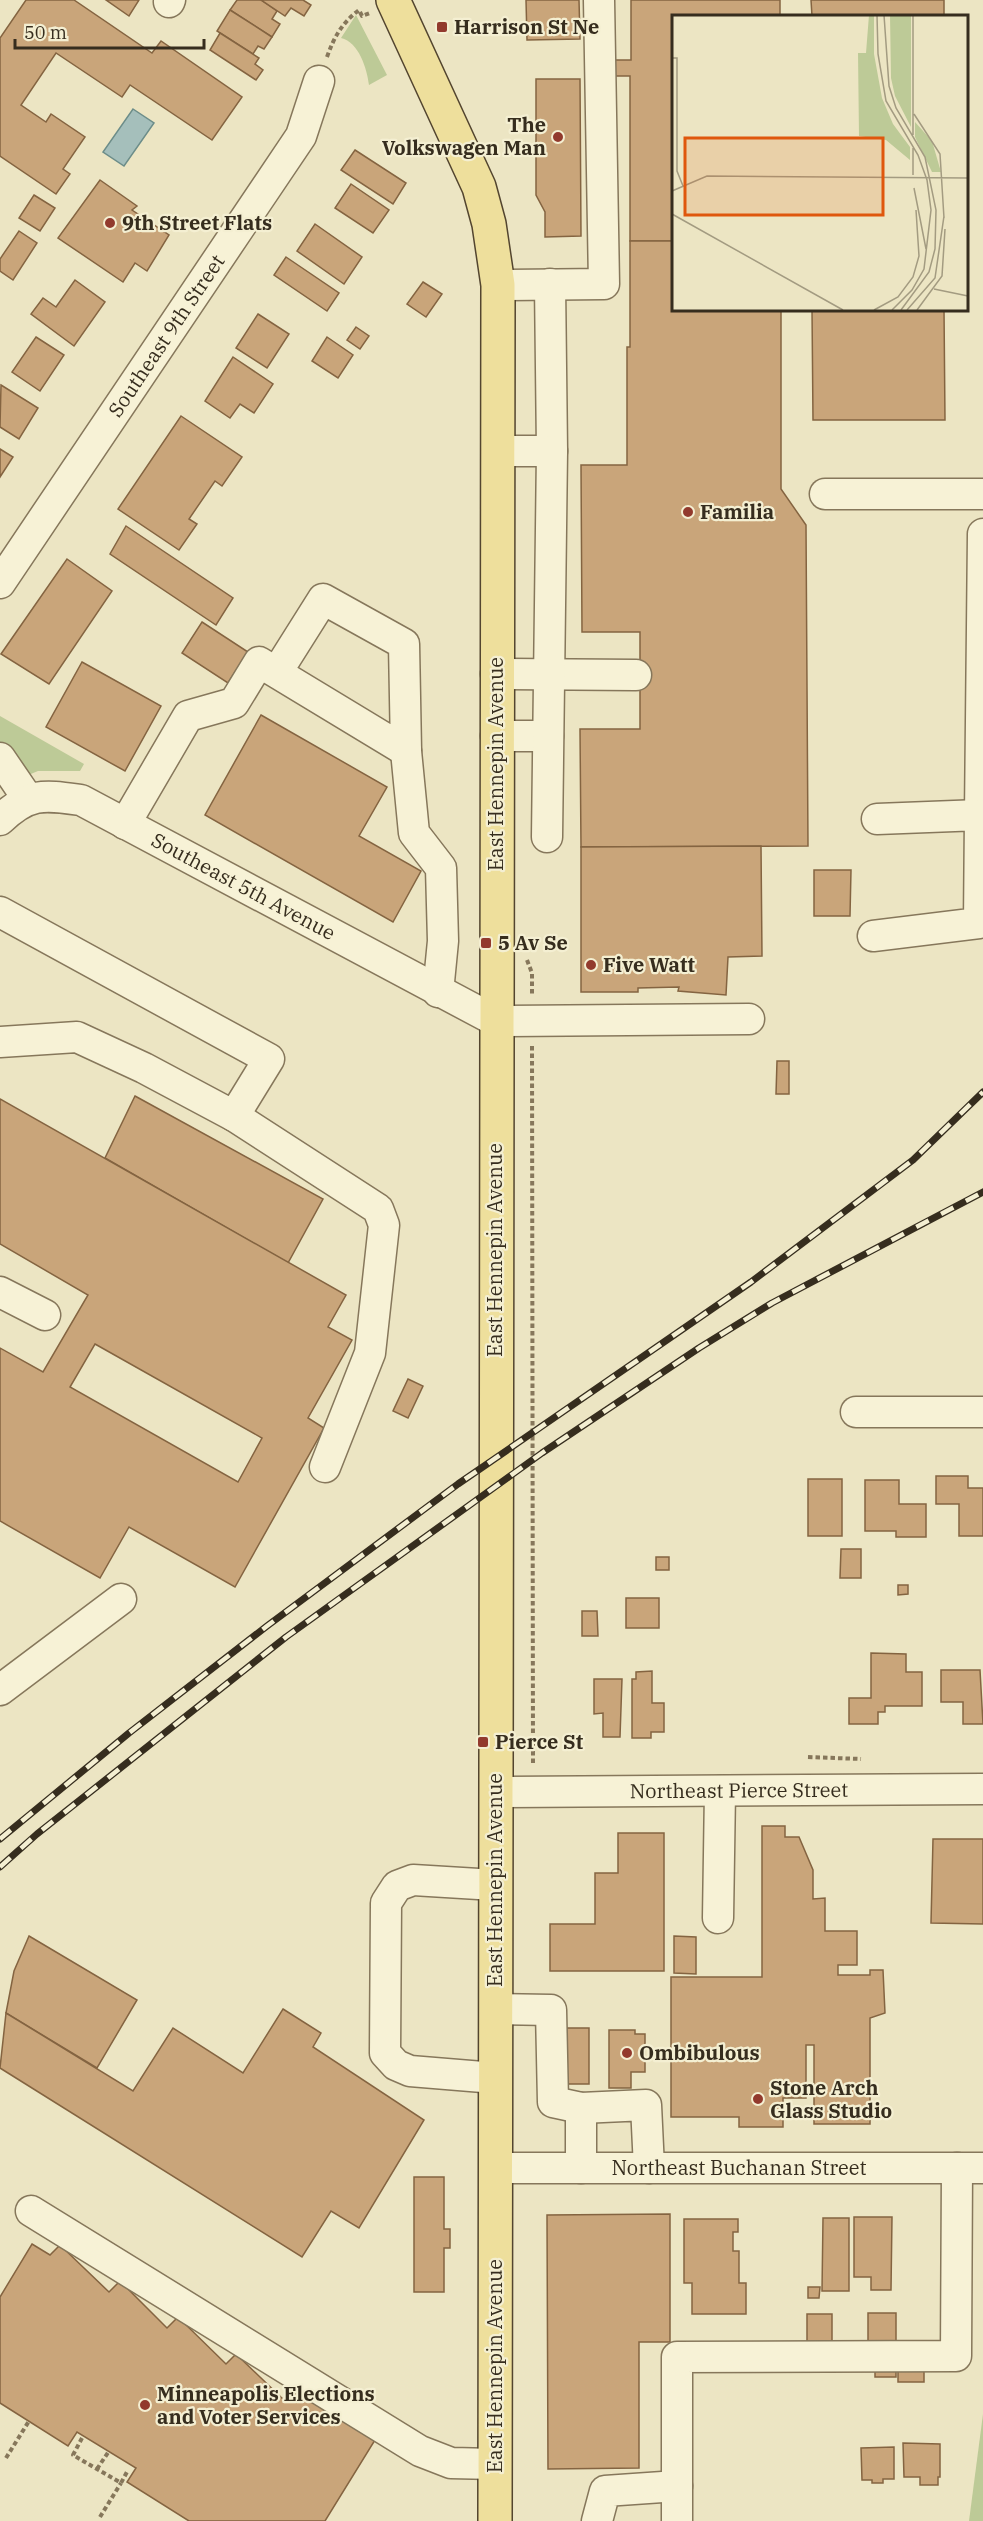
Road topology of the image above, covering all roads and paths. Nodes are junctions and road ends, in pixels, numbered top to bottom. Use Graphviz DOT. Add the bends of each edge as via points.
graph roads {
  1 [pos="393,0"];
  2 [pos="599,0"];
  3 [pos="362,16"];
  4 [pos="335,36"];
  5 [pos="319,81"];
  6 [pos="550,284"];
  7 [pos="498,285"];
  8 [pos="497,451"];
  9 [pos="552,451"];
  10 [pos="825,494"];
  11 [pos="983,494"];
  12 [pos="983,534"];
  13 [pos="0,583"];
  14 [pos="277,672"];
  15 [pos="496,674"];
  16 [pos="549,675"];
  17 [pos="636,675"];
  18 [pos="496,736"];
  19 [pos="548,736"];
  20 [pos="406,751"];
  21 [pos="0,758"];
  22 [pos="28,799"];
  23 [pos="981,814"];
  24 [pos="877,819"];
  25 [pos="0,820"];
  26 [pos="124,824"];
  27 [pos="547,837"];
  28 [pos="0,912"];
  29 [pos="873,936"];
  30 [pos="438,992"];
  31 [pos="749,1019"];
  32 [pos="496,1021"];
  33 [pos="532,1021"];
  34 [pos="0,1042"];
  35 [pos="234,1116"];
  36 [pos="0,1292"];
  37 [pos="45,1315"];
  38 [pos="856,1412"];
  39 [pos="983,1412"];
  40 [pos="325,1467"];
  41 [pos="121,1599"];
  42 [pos="0,1690"];
  43 [pos="808,1757"];
  44 [pos="861,1759"];
  45 [pos="983,1789"];
  46 [pos="720,1791"];
  47 [pos="495,1792"];
  48 [pos="533,1792"];
  49 [pos="495,1885"];
  50 [pos="718,1918"];
  51 [pos="495,2009"];
  52 [pos="495,2078"];
  53 [pos="581,2108"];
  54 [pos="495,2168"];
  55 [pos="581,2168"];
  56 [pos="649,2168"];
  57 [pos="970,2168"];
  58 [pos="31,2211"];
  59 [pos="29,2421"];
  60 [pos="82,2438"];
  61 [pos="109,2451"];
  62 [pos="6,2458"];
  63 [pos="495,2464"];
  64 [pos="97,2469"];
  65 [pos="128,2470"];
  66 [pos="121,2483"];
  67 [pos="677,2486"];
  68 [pos="100,2517"];
  69 [pos="495,2521"];
  70 [pos="597,2521"];
  71 [pos="677,2521"];
  1 -- 7 [label="main road, East Hennepin Avenue" via="479,187"];
  2 -- 6 [label="street" via="604,284"];
  3 -- 4 [label="path" via="360,10 345,21"];
  5 -- 13 [label="street, Southeast 9th Street" via="301,136"];
  6 -- 7 [label="street"];
  6 -- 9 [label="street"];
  7 -- 8 [label="main road, East Hennepin Avenue"];
  8 -- 9 [label="street"];
  8 -- 15 [label="main road, East Hennepin Avenue"];
  9 -- 16 [label="street"];
  10 -- 11 [label="street"];
  12 -- 23 [label="street"];
  14 -- 20 [label="street"];
  14 -- 20 [label="street" via="323,599 404,644"];
  14 -- 26 [label="street" via="259,662 234,703 188,716"];
  15 -- 16 [label="street"];
  15 -- 18 [label="main road, East Hennepin Avenue"];
  16 -- 17 [label="street"];
  16 -- 19 [label="street"];
  18 -- 19 [label="street"];
  18 -- 32 [label="main road, East Hennepin Avenue"];
  19 -- 27 [label="street"];
  20 -- 30 [label="street" via="414,833 441,868 443,941"];
  21 -- 22 [label="street"];
  22 -- 25 [label="street"];
  22 -- 26 [label="street, Southeast 5th Avenue" via="49,796 81,800"];
  23 -- 24 [label="street"];
  23 -- 29 [label="street" via="979,923"];
  26 -- 30 [label="street, Southeast 5th Avenue"];
  28 -- 35 [label="street" via="269,1059"];
  30 -- 32 [label="street, Southeast 5th Avenue"];
  31 -- 33 [label="street"];
  32 -- 33 [label="street"];
  32 -- 47 [label="main road, East Hennepin Avenue"];
  33 -- 48 [label="path"];
  34 -- 35 [label="street" via="77,1037"];
  35 -- 40 [label="street" via="378,1209 384,1225 370,1353"];
  36 -- 37 [label="street"];
  38 -- 39 [label="street"];
  41 -- 42 [label="street"];
  43 -- 44 [label="path"];
  45 -- 46 [label="street, Northeast Pierce Street"];
  46 -- 48 [label="street, Northeast Pierce Street"];
  46 -- 50 [label="street"];
  47 -- 48 [label="street, Northeast Pierce Street"];
  47 -- 49 [label="main road, East Hennepin Avenue"];
  49 -- 51 [label="main road, East Hennepin Avenue"];
  49 -- 52 [label="street" via="413,1880 397,1886 386,1904 386,2053 396,2066 410,2071"];
  51 -- 52 [label="main road, East Hennepin Avenue"];
  51 -- 53 [label="street" via="551,2010 553,2102"];
  52 -- 54 [label="main road, East Hennepin Avenue"];
  53 -- 55 [label="street"];
  53 -- 56 [label="street" via="646,2105"];
  54 -- 55 [label="street, Northeast Buchanan Street"];
  54 -- 63 [label="main road, East Hennepin Avenue"];
  55 -- 56 [label="street, Northeast Buchanan Street"];
  56 -- 57 [label="street, Northeast Buchanan Street"];
  57 -- 67 [label="street" via="956,2356 677,2357"];
  58 -- 63 [label="street" via="420,2451 451,2463"];
  59 -- 62 [label="path"];
  60 -- 64 [label="path" via="73,2455"];
  61 -- 64 [label="path"];
  63 -- 69 [label="main road, East Hennepin Avenue"];
  64 -- 66 [label="path"];
  65 -- 66 [label="path"];
  66 -- 68 [label="path"];
  67 -- 70 [label="street" via="605,2491"];
  67 -- 71 [label="street"];
}
